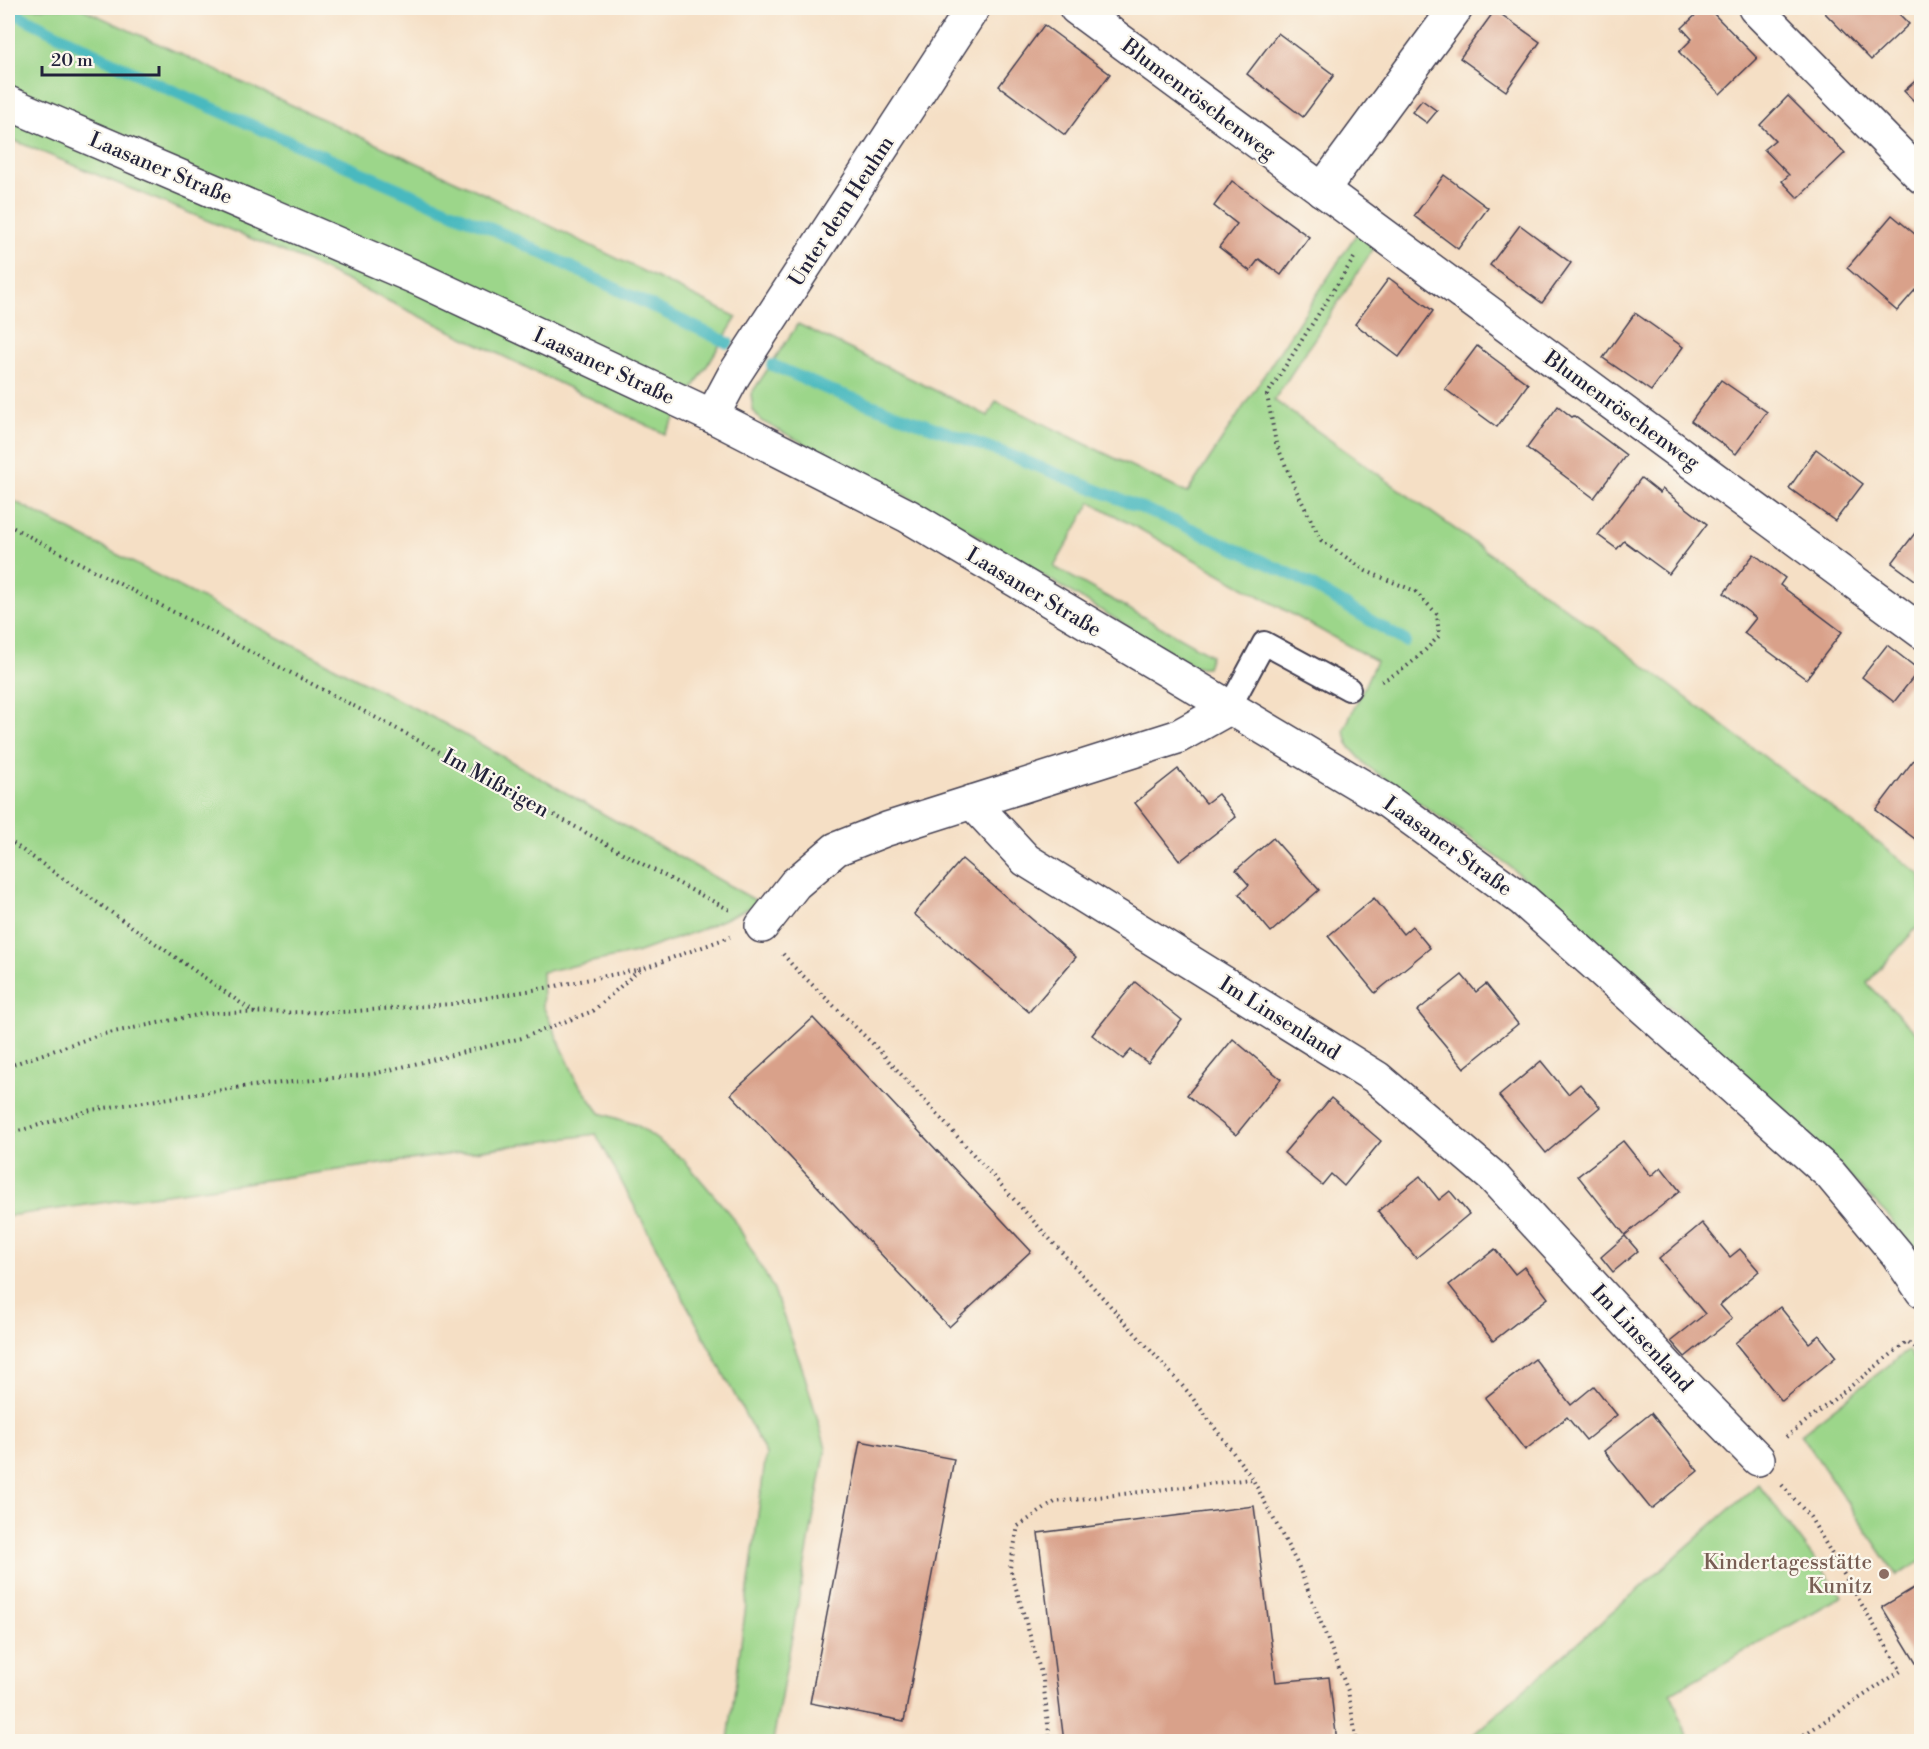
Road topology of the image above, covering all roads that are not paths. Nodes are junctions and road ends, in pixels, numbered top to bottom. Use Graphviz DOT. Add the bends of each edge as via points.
graph roads {
  1 [pos="973,8"];
  2 [pos="1077,8"];
  3 [pos="1456,8"];
  4 [pos="1755,8"];
  5 [pos="8,104"];
  6 [pos="1922,177"];
  7 [pos="1322,189"];
  8 [pos="712,416"];
  9 [pos="1922,632"];
  10 [pos="1349,689"];
  11 [pos="1229,708"];
  12 [pos="972,802"];
  13 [pos="762,926"];
  14 [pos="1922,1291"];
  15 [pos="1758,1459"];
  1 -- 8 [label="street, Unter dem Heuhm"];
  2 -- 7 [label="street, Blumenröschenweg"];
  3 -- 7 [label="street"];
  4 -- 6 [label="street"];
  5 -- 8 [label="street, Laasaner Straße" via="417,278"];
  7 -- 9 [label="street, Blumenröschenweg"];
  8 -- 11 [label="street, Laasaner Straße" via="908,516"];
  10 -- 11 [label="lane" via="1264,643"];
  11 -- 12 [label="street" via="1178,737"];
  11 -- 14 [label="street, Laasaner Straße" via="1387,801 1523,900 1830,1174 1897,1254"];
  12 -- 13 [label="street" via="836,849 795,884"];
  12 -- 15 [label="street, Im Linsenland" via="1026,860 1377,1078 1494,1178"];
}
